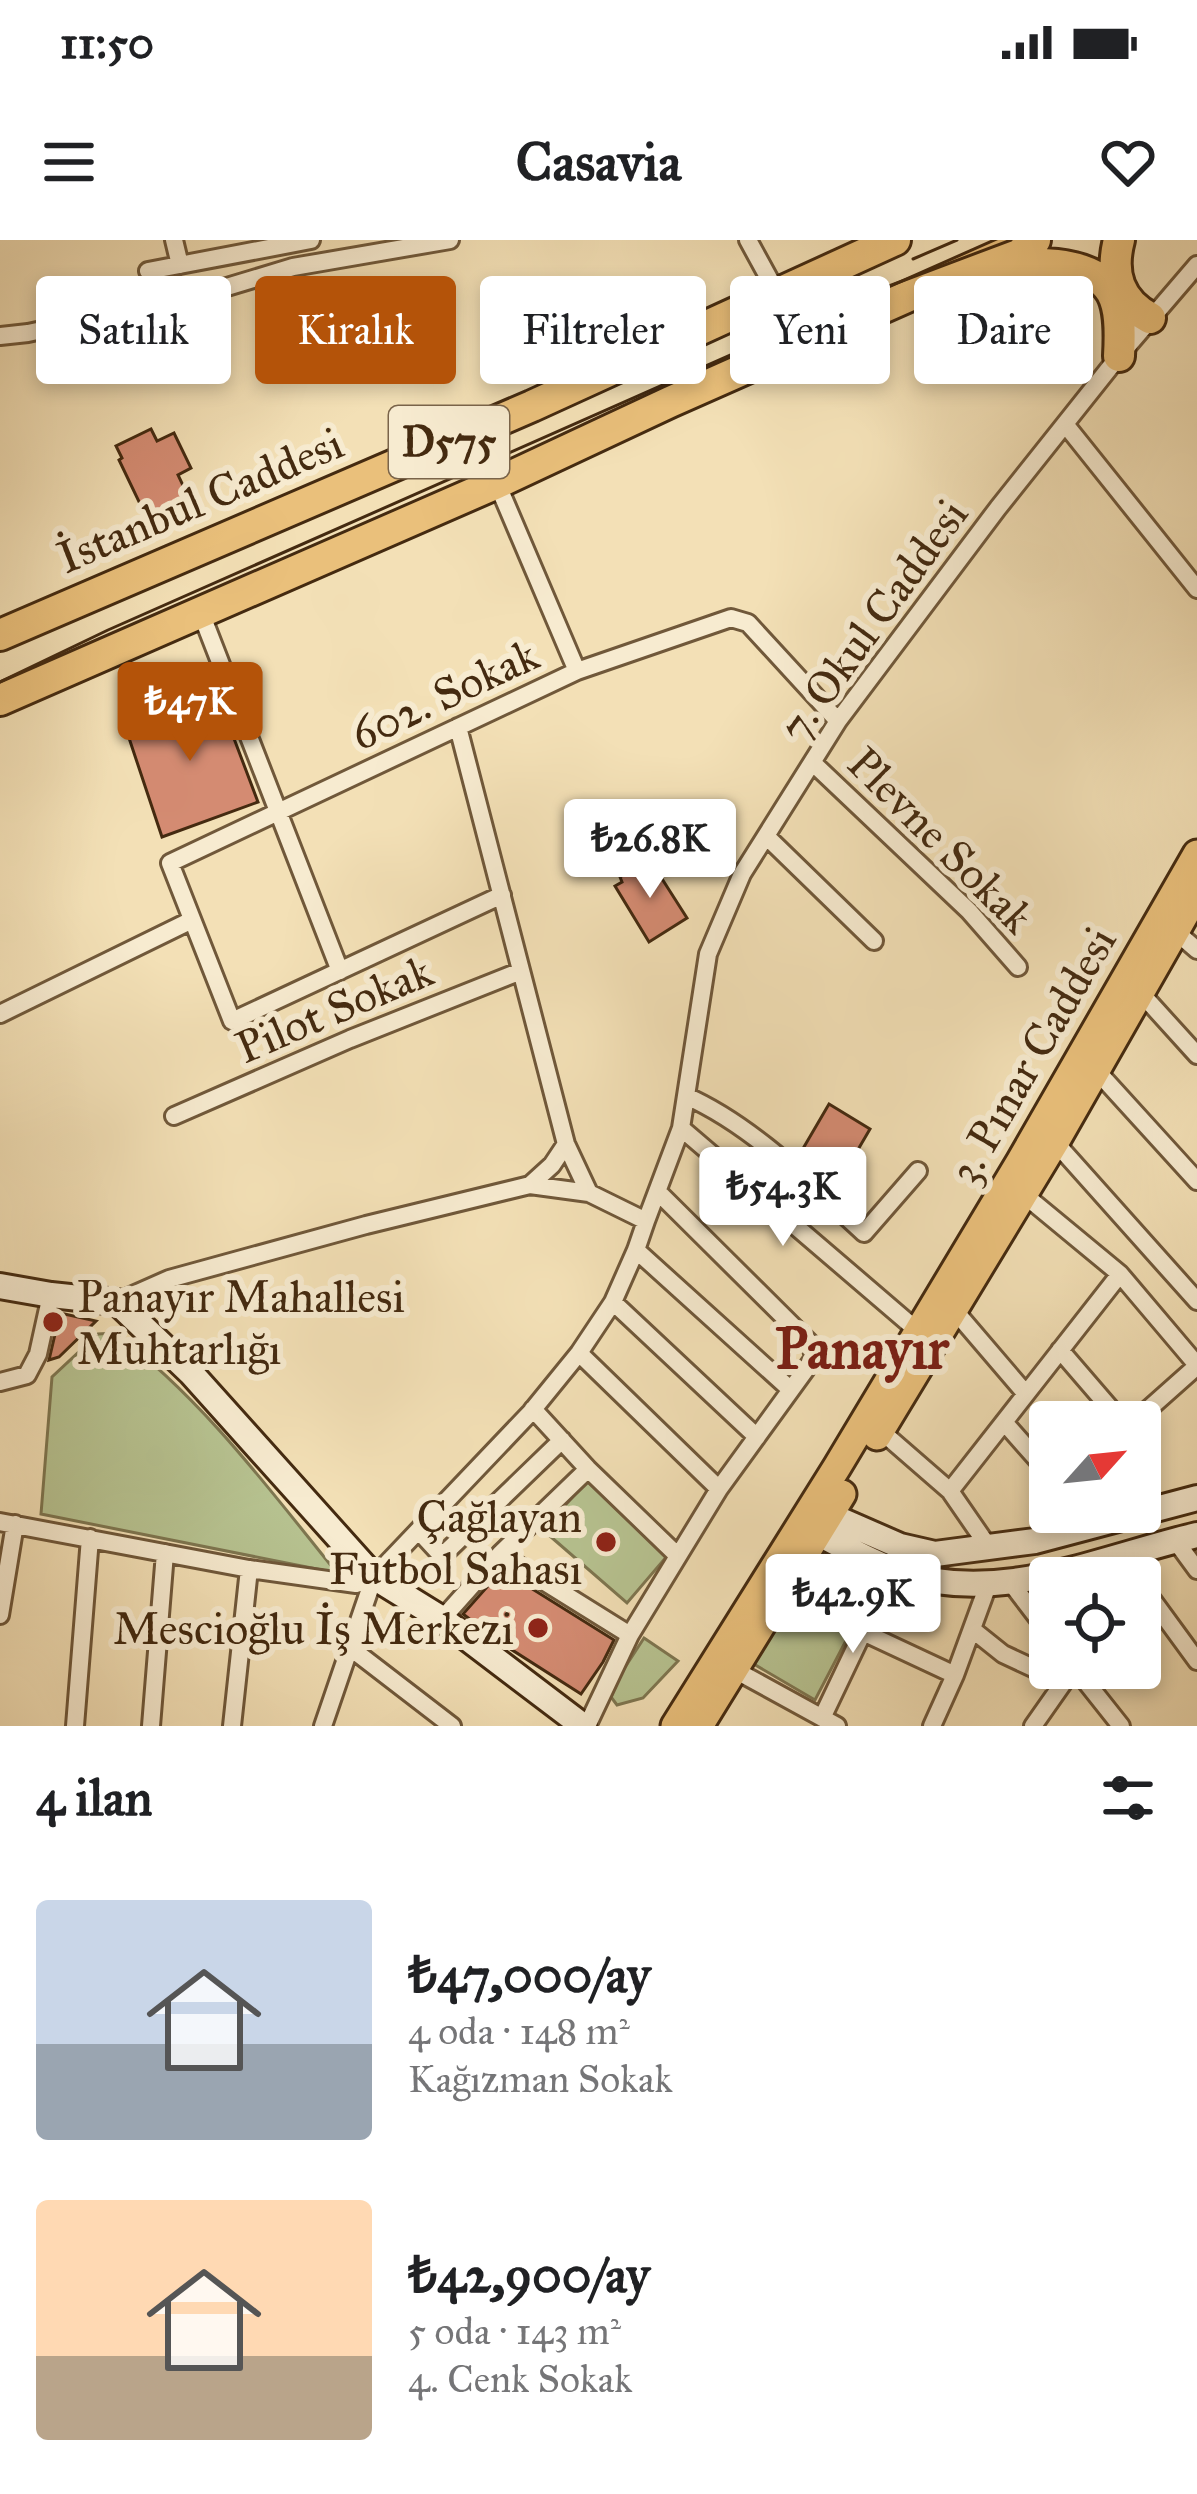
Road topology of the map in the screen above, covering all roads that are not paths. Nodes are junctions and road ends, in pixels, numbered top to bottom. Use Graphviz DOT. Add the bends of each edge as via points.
graph roads {
  1 [pos="174,240"];
  2 [pos="311,240"];
  3 [pos="450,240"];
  4 [pos="748,240"];
  5 [pos="895,240"];
  6 [pos="1035,240"];
  7 [pos="1119,240"];
  8 [pos="263,244"];
  9 [pos="180,265"];
  10 [pos="1197,266"];
  11 [pos="148,271"];
  12 [pos="962,271"];
  13 [pos="767,276"];
  14 [pos="814,276"];
  15 [pos="730,314"];
  16 [pos="1134,330"];
  17 [pos="0,336"];
  18 [pos="1065,424"];
  19 [pos="496,483"];
  20 [pos="1197,589"];
  21 [pos="201,613"];
  22 [pos="0,635"];
  23 [pos="577,671"];
  24 [pos="0,700"];
  25 [pos="838,721"];
  26 [pos="458,727"];
  27 [pos="813,763"];
  28 [pos="280,811"];
  29 [pos="766,836"];
  30 [pos="1197,854"];
  31 [pos="1197,893"];
  32 [pos="502,895"];
  33 [pos="192,920"];
  34 [pos="1175,931"];
  35 [pos="874,941"];
  36 [pos="1197,950"];
  37 [pos="1018,968"];
  38 [pos="340,971"];
  39 [pos="521,971"];
  40 [pos="1140,992"];
  41 [pos="0,1014"];
  42 [pos="1197,1055"];
  43 [pos="1096,1070"];
  44 [pos="686,1096"];
  45 [pos="174,1116"];
  46 [pos="681,1128"];
  47 [pos="1055,1142"];
  48 [pos="566,1144"];
  49 [pos="918,1171"];
  50 [pos="1197,1181"];
  51 [pos="530,1185"];
  52 [pos="589,1192"];
  53 [pos="658,1192"];
  54 [pos="1022,1193"];
  55 [pos="646,1221"];
  56 [pos="636,1250"];
  57 [pos="1120,1274"];
  58 [pos="0,1286"];
  59 [pos="51,1295"];
  60 [pos="1197,1300"];
  61 [pos="117,1302"];
  62 [pos="613,1302"];
  63 [pos="955,1311"];
  64 [pos="919,1332"];
  65 [pos="1060,1351"];
  66 [pos="579,1353"];
  67 [pos="1197,1365"];
  68 [pos="0,1382"];
  69 [pos="790,1390"];
  70 [pos="1026,1394"];
  71 [pos="1104,1401"];
  72 [pos="1157,1401"];
  73 [pos="533,1409"];
  74 [pos="1004,1422"];
  75 [pos="881,1431"];
  76 [pos="757,1437"];
  77 [pos="562,1440"];
  78 [pos="1029,1450"];
  79 [pos="588,1468"];
  80 [pos="837,1468"];
  81 [pos="719,1489"];
  82 [pos="950,1491"];
  83 [pos="1197,1498"];
  84 [pos="1161,1505"];
  85 [pos="8,1523"];
  86 [pos="819,1524"];
  87 [pos="419,1531"];
  88 [pos="1042,1533"];
  89 [pos="90,1538"];
  90 [pos="1186,1538"];
  91 [pos="990,1549"];
  92 [pos="165,1553"];
  93 [pos="500,1554"];
  94 [pos="1120,1555"];
  95 [pos="678,1556"];
  96 [pos="792,1557"];
  97 [pos="249,1570"];
  98 [pos="1197,1570"];
  99 [pos="374,1576"];
  100 [pos="1000,1584"];
  101 [pos="1161,1612"];
  102 [pos="1029,1613"];
  103 [pos="0,1616"];
  104 [pos="442,1619"];
  105 [pos="973,1630"];
  106 [pos="863,1632"];
  107 [pos="629,1635"];
  108 [pos="348,1646"];
  109 [pos="1197,1661"];
  110 [pos="1029,1665"];
  111 [pos="734,1670"];
  112 [pos="955,1675"];
  113 [pos="1059,1689"];
  114 [pos="1092,1689"];
  115 [pos="426,1705"];
  116 [pos="830,1722"];
  117 [pos="75,1726"];
  118 [pos="151,1726"];
  119 [pos="232,1726"];
  120 [pos="323,1726"];
  121 [pos="418,1726"];
  122 [pos="452,1726"];
  123 [pos="585,1726"];
  124 [pos="675,1726"];
  125 [pos="699,1726"];
  126 [pos="932,1726"];
  127 [pos="1033,1726"];
  128 [pos="1121,1726"];
  1 -- 9 [label="street"];
  2 -- 8 [label="street"];
  3 -- 17 [label="street" via="293,267 187,299"];
  4 -- 13 [label="street"];
  5 -- 14 [label="highway, İstanbul Caddesi / D575"];
  6 -- 12 [label="highway"];
  7 -- 16 [label="highway" via="1116,276"];
  8 -- 9 [label="street"];
  9 -- 11 [label="street"];
  10 -- 16 [label="street, 7. Okul Caddesi"];
  12 -- 16 [label="highway" via="1024,263 1094,273 1116,302 1120,332"];
  12 -- 19 [label="highway"];
  15 -- 22 [label="highway, İstanbul Caddesi / D575"];
  16 -- 18 [label="street, 7. Okul Caddesi"];
  18 -- 20 [label="street"];
  18 -- 25 [label="street, 7. Okul Caddesi"];
  19 -- 21 [label="highway"];
  19 -- 23 [label="street"];
  21 -- 24 [label="highway"];
  21 -- 28 [label="street"];
  23 -- 25 [label="street, 602. Sokak" via="731,618 748,623"];
  23 -- 26 [label="street, 602. Sokak"];
  25 -- 27 [label="street, 7. Okul Caddesi"];
  26 -- 28 [label="street, 602. Sokak"];
  26 -- 32 [label="street"];
  27 -- 29 [label="street, 7. Okul Caddesi"];
  27 -- 37 [label="street, Plevne Sokak" via="969,910"];
  28 -- 33 [label="street, 602. Sokak" via="170,863"];
  28 -- 38 [label="street"];
  29 -- 35 [label="street"];
  29 -- 44 [label="street, 7. Okul Caddesi" via="708,954"];
  30 -- 64 [label="main road, 3. Pınar Caddesi"];
  31 -- 34 [label="main road"];
  32 -- 38 [label="street"];
  32 -- 39 [label="street"];
  33 -- 38 [label="street, 602. Sokak" via="232,1022"];
  33 -- 41 [label="street"];
  34 -- 36 [label="street"];
  34 -- 40 [label="main road"];
  39 -- 45 [label="street, Pilot Sokak"];
  39 -- 48 [label="street"];
  40 -- 42 [label="street"];
  40 -- 43 [label="main road"];
  43 -- 47 [label="main road"];
  43 -- 50 [label="street"];
  44 -- 46 [label="street, 7. Okul Caddesi"];
  44 -- 49 [label="street" via="767,1148 864,1234"];
  46 -- 53 [label="street, 7. Okul Caddesi"];
  46 -- 64 [label="street"];
  47 -- 54 [label="main road"];
  47 -- 60 [label="street"];
  48 -- 51 [label="street"];
  48 -- 52 [label="street"];
  51 -- 52 [label="street"];
  51 -- 61 [label="street" via="169,1279"];
  52 -- 55 [label="street"];
  53 -- 55 [label="street, 7. Okul Caddesi"];
  53 -- 69 [label="street" via="811,1344 814,1358"];
  54 -- 57 [label="street"];
  54 -- 63 [label="main road"];
  55 -- 56 [label="street, 7. Okul Caddesi"];
  56 -- 62 [label="street, 7. Okul Caddesi"];
  56 -- 69 [label="street"];
  57 -- 65 [label="street"];
  57 -- 67 [label="street"];
  58 -- 59 [label="main road"];
  59 -- 61 [label="main road"];
  59 -- 68 [label="street" via="27,1375"];
  61 -- 99 [label="main road"];
  62 -- 66 [label="street, 7. Okul Caddesi"];
  62 -- 76 [label="street"];
  63 -- 70 [label="street"];
  63 -- 75 [label="main road"];
  64 -- 80 [label="main road, 3. Pınar Caddesi"];
  65 -- 70 [label="street"];
  65 -- 71 [label="street"];
  66 -- 73 [label="street, 7. Okul Caddesi"];
  66 -- 81 [label="street"];
  67 -- 72 [label="street"];
  69 -- 76 [label="street"];
  70 -- 74 [label="street"];
  73 -- 77 [label="street"];
  73 -- 87 [label="street, 7. Okul Caddesi"];
  74 -- 78 [label="street"];
  74 -- 82 [label="street"];
  75 -- 82 [label="street"];
  75 -- 86 [label="main road"];
  76 -- 81 [label="street"];
  77 -- 79 [label="street"];
  77 -- 87 [label="street" via="442,1556"];
  79 -- 93 [label="street"];
  79 -- 95 [label="street"];
  80 -- 86 [label="main road" via="813,1510"];
  80 -- 96 [label="main road, 3. Pınar Caddesi"];
  81 -- 95 [label="street"];
  82 -- 91 [label="street"];
  83 -- 84 [label="main road"];
  85 -- 89 [label="street"];
  85 -- 103 [label="street"];
  86 -- 91 [label="main road" via="935,1554"];
  86 -- 96 [label="main road"];
  86 -- 100 [label="main road" via="899,1572"];
  87 -- 99 [label="street, 7. Okul Caddesi"];
  88 -- 91 [label="main road"];
  89 -- 92 [label="street"];
  89 -- 117 [label="street"];
  90 -- 94 [label="main road"];
  90 -- 98 [label="street"];
  92 -- 97 [label="street"];
  92 -- 118 [label="street"];
  93 -- 104 [label="street"];
  93 -- 107 [label="street"];
  94 -- 100 [label="main road"];
  95 -- 107 [label="street"];
  96 -- 106 [label="street"];
  96 -- 111 [label="main road"];
  96 -- 124 [label="main road, 3. Pınar Caddesi"];
  97 -- 99 [label="street" via="356,1584"];
  97 -- 119 [label="street"];
  99 -- 104 [label="main road"];
  99 -- 108 [label="street"];
  100 -- 102 [label="street"];
  100 -- 105 [label="street"];
  101 -- 109 [label="street"];
  104 -- 123 [label="main road"];
  105 -- 110 [label="street"];
  105 -- 112 [label="street"];
  106 -- 112 [label="street"];
  106 -- 116 [label="street"];
  107 -- 123 [label="street"];
  108 -- 115 [label="street"];
  108 -- 120 [label="street"];
  111 -- 116 [label="street"];
  111 -- 125 [label="main road"];
  112 -- 126 [label="street"];
  113 -- 127 [label="street"];
  114 -- 128 [label="street"];
  115 -- 121 [label="street"];
  115 -- 122 [label="street"];
}
